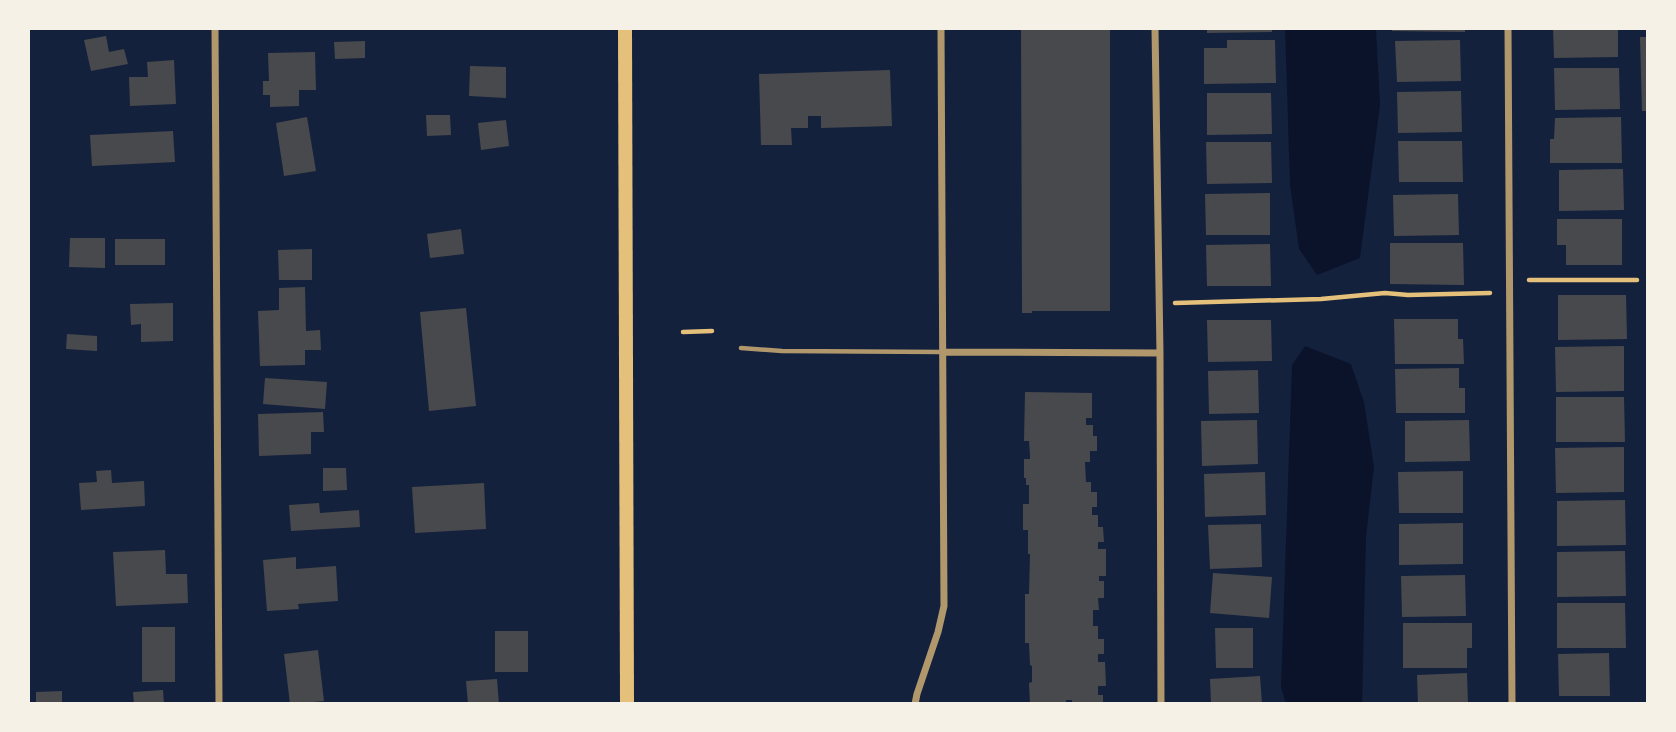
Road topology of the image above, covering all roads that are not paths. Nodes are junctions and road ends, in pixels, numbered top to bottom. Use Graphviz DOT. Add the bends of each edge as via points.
graph roads {
  1 [pos="215,28"];
  2 [pos="625,28"];
  3 [pos="941,28"];
  4 [pos="1155,28"];
  5 [pos="1508,28"];
  6 [pos="741,348"];
  7 [pos="943,352"];
  8 [pos="1160,353"];
  9 [pos="219,704"];
  10 [pos="626,704"];
  11 [pos="915,704"];
  12 [pos="1161,704"];
  13 [pos="1512,704"];
  1 -- 9 [label="street"];
  2 -- 10 [label="main road"];
  3 -- 7 [label="street"];
  4 -- 8 [label="street"];
  5 -- 13 [label="street"];
  6 -- 7 [label="lane"];
  7 -- 8 [label="street"];
  7 -- 11 [label="street" via="944,606"];
  8 -- 12 [label="street"];
}
